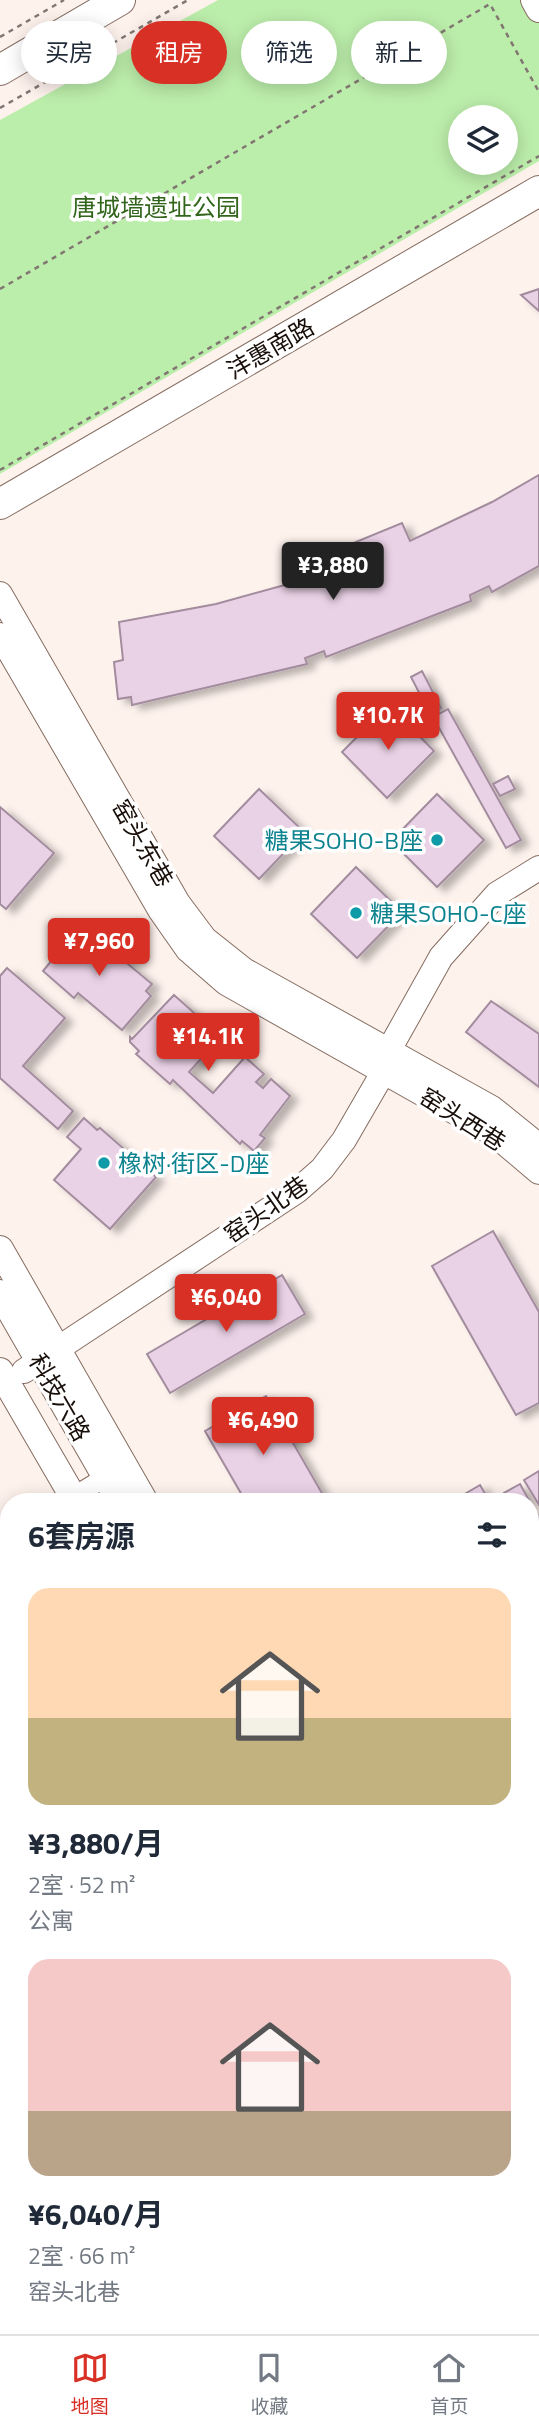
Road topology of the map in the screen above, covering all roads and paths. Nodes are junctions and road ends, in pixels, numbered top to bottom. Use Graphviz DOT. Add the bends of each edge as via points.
graph roads {
  1 [pos="64,0"];
  2 [pos="120,0"];
  3 [pos="188,0"];
  4 [pos="534,0"];
  5 [pos="539,9"];
  6 [pos="0,37"];
  7 [pos="0,70"];
  8 [pos="539,92"];
  9 [pos="0,108"];
  10 [pos="539,156"];
  11 [pos="539,191"];
  12 [pos="0,289"];
  13 [pos="0,470"];
  14 [pos="0,504"];
  15 [pos="0,594"];
  16 [pos="0,635"];
  17 [pos="539,868"];
  18 [pos="387,1060"];
  19 [pos="539,1146"];
  20 [pos="539,1172"];
  21 [pos="0,1249"];
  22 [pos="0,1293"];
  23 [pos="0,1329"];
  24 [pos="30,1363"];
  25 [pos="85,1493"];
  26 [pos="85,1493"];
  27 [pos="138,1493"];
  1 -- 6 [label="path"];
  2 -- 7 [label="main road"];
  3 -- 9 [label="path"];
  4 -- 5 [label="main road"];
  8 -- 12 [label="path" via="490,4"];
  10 -- 13 [label="path"];
  11 -- 14 [label="main road, 沣惠南路"];
  15 -- 18 [label="street, 窑头东巷" via="178,903 205,939 244,970"];
  16 -- 18 [label="street, 窑头东巷" via="160,910 188,950 226,983"];
  17 -- 18 [label="street, 窑头北巷" via="497,894 441,957"];
  18 -- 19 [label="street, 窑头西巷" via="492,1108"];
  18 -- 20 [label="street, 窑头西巷" via="494,1134"];
  18 -- 24 [label="street, 窑头北巷" via="344,1140 297,1191"];
  21 -- 24 [label="main road"];
  22 -- 24 [label="main road, 科技六路"];
  23 -- 24 [label="main road, 科技六路"];
  24 -- 25 [label="main road, 科技六路"];
  24 -- 26 [label="main road"];
  24 -- 27 [label="main road"];
}
